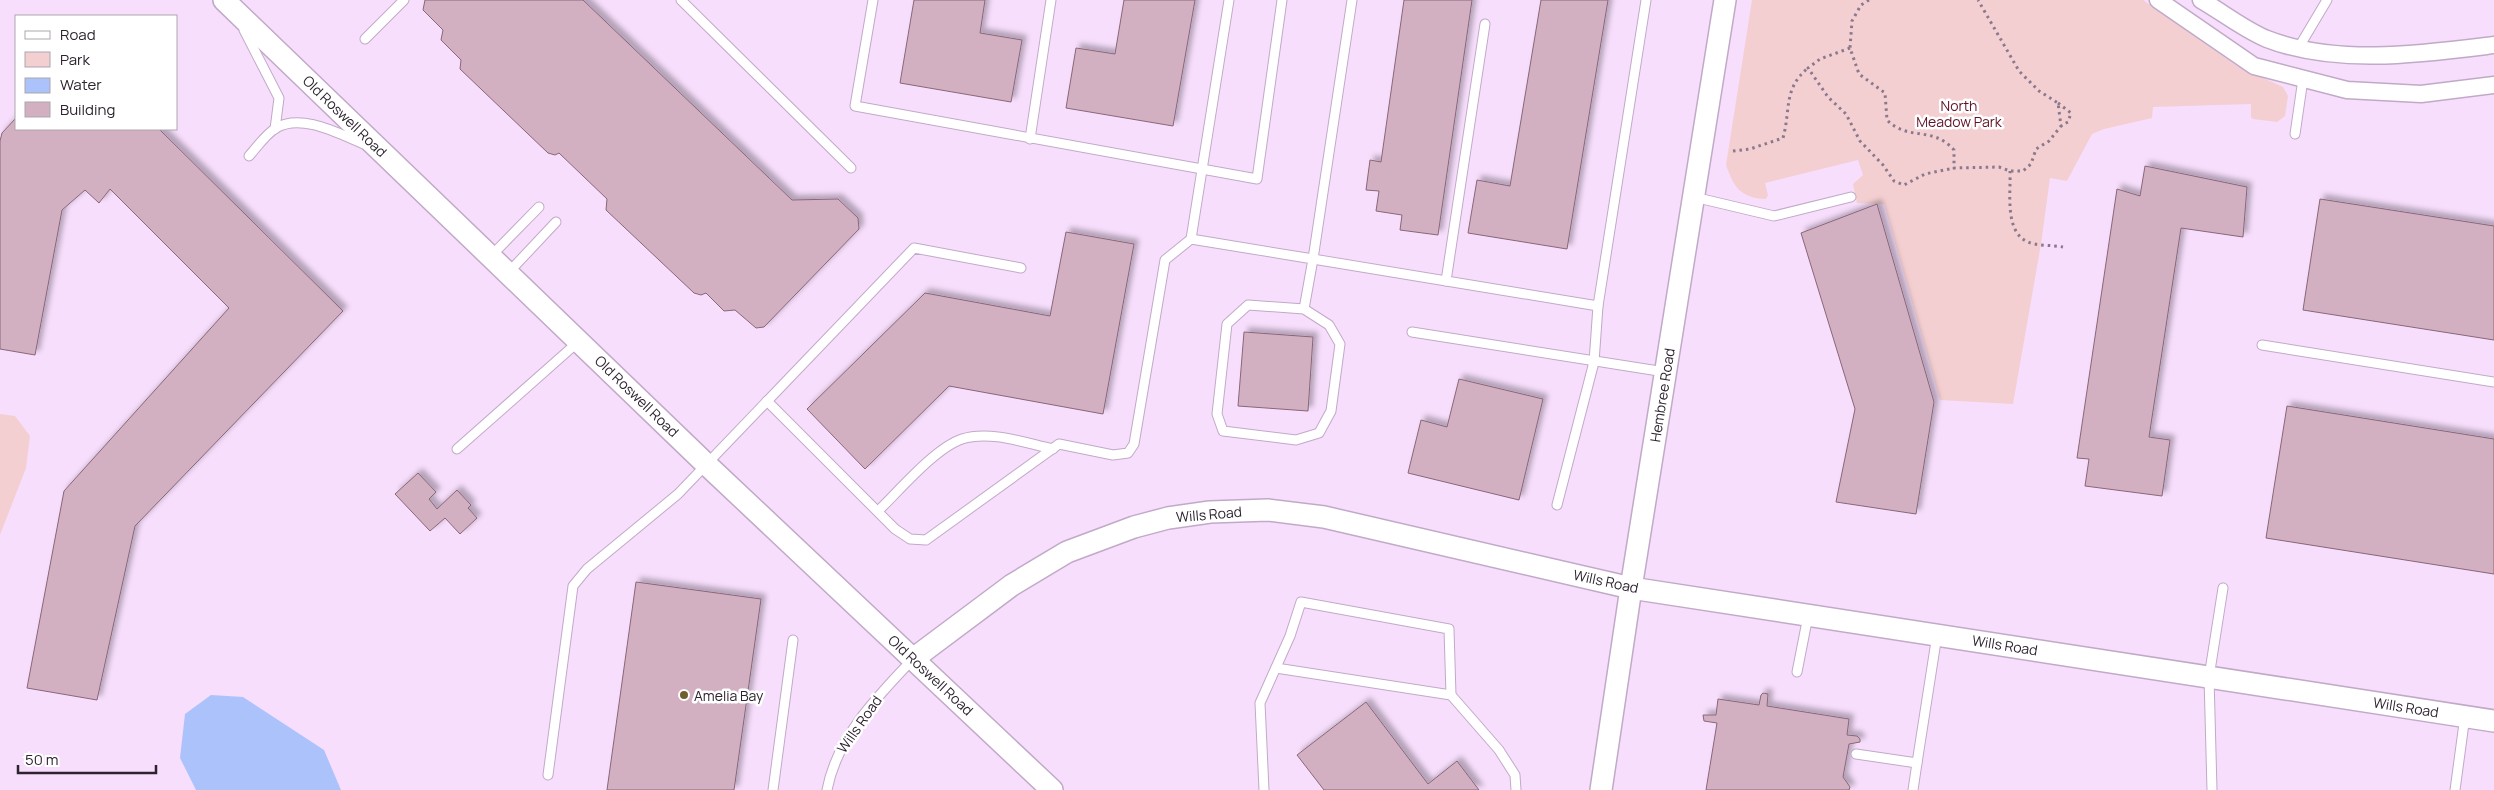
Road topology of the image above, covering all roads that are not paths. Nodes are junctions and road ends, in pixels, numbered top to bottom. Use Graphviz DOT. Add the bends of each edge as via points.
graph roads {
  1 [pos="404,0"];
  2 [pos="682,0"];
  3 [pos="873,0"];
  4 [pos="1051,0"];
  5 [pos="1229,0"];
  6 [pos="1282,0"];
  7 [pos="1352,0"];
  8 [pos="1646,0"];
  9 [pos="1725,0"];
  10 [pos="2158,0"];
  11 [pos="2201,0"];
  12 [pos="2327,0"];
  13 [pos="229,4"];
  14 [pos="1485,24"];
  15 [pos="365,39"];
  16 [pos="2494,45"];
  17 [pos="2299,47"];
  18 [pos="2303,79"];
  19 [pos="2494,85"];
  20 [pos="275,129"];
  21 [pos="2295,134"];
  22 [pos="1030,139"];
  23 [pos="381,150"];
  24 [pos="249,156"];
  25 [pos="851,168"];
  26 [pos="1201,170"];
  27 [pos="1693,197"];
  28 [pos="1851,198"];
  29 [pos="539,207"];
  30 [pos="556,222"];
  31 [pos="1191,239"];
  32 [pos="492,255"];
  33 [pos="1313,259"];
  34 [pos="1021,268"];
  35 [pos="509,272"];
  36 [pos="1446,281"];
  37 [pos="1598,306"];
  38 [pos="1304,309"];
  39 [pos="1412,332"];
  40 [pos="580,340"];
  41 [pos="2262,345"];
  42 [pos="1594,362"];
  43 [pos="1666,372"];
  44 [pos="2494,382"];
  45 [pos="767,400"];
  46 [pos="457,449"];
  47 [pos="1053,449"];
  48 [pos="706,464"];
  49 [pos="1557,504"];
  50 [pos="878,511"];
  51 [pos="1631,588"];
  52 [pos="2222,588"];
  53 [pos="1808,615"];
  54 [pos="1937,635"];
  55 [pos="792,640"];
  56 [pos="913,659"];
  57 [pos="1276,668"];
  58 [pos="1797,672"];
  59 [pos="2209,677"];
  60 [pos="1451,694"];
  61 [pos="2465,716"];
  62 [pos="2494,721"];
  63 [pos="1856,754"];
  64 [pos="1917,763"];
  65 [pos="548,775"];
  66 [pos="773,790"];
  67 [pos="828,790"];
  68 [pos="1052,790"];
  69 [pos="1264,790"];
  70 [pos="1516,790"];
  71 [pos="1601,790"];
  72 [pos="1913,790"];
  73 [pos="2212,790"];
  74 [pos="2455,790"];
  1 -- 15 [label="lane"];
  2 -- 25 [label="lane"];
  3 -- 22 [label="lane" via="855,106"];
  4 -- 22 [label="lane"];
  5 -- 26 [label="lane"];
  6 -- 26 [label="lane" via="1257,179"];
  7 -- 33 [label="lane"];
  8 -- 37 [label="lane"];
  9 -- 27 [label="street, Hembree Road"];
  10 -- 18 [label="street" via="2254,66"];
  11 -- 17 [label="street" via="2267,38"];
  12 -- 17 [label="lane"];
  13 -- 20 [label="lane" via="279,98"];
  13 -- 23 [label="street, Old Roswell Road"];
  14 -- 36 [label="lane"];
  16 -- 17 [label="street" via="2406,56 2317,52"];
  18 -- 19 [label="street" via="2347,90 2421,94"];
  18 -- 21 [label="lane"];
  20 -- 23 [label="lane" via="293,121"];
  20 -- 24 [label="lane"];
  22 -- 26 [label="lane"];
  23 -- 32 [label="street, Old Roswell Road"];
  26 -- 31 [label="lane"];
  27 -- 28 [label="lane" via="1774,216"];
  27 -- 43 [label="street, Hembree Road"];
  29 -- 32 [label="lane"];
  30 -- 35 [label="lane"];
  31 -- 33 [label="lane"];
  31 -- 47 [label="lane" via="1165,260 1134,444 1128,452 1113,454 1059,444"];
  32 -- 35 [label="street, Old Roswell Road"];
  33 -- 36 [label="lane"];
  33 -- 38 [label="lane"];
  34 -- 45 [label="lane" via="914,248"];
  35 -- 40 [label="street, Old Roswell Road"];
  36 -- 37 [label="lane"];
  37 -- 42 [label="lane"];
  38 -- 38 [label="lane" via="1248,305 1227,324 1217,414 1223,431 1296,440 1319,433 1331,411 1340,344 1329,325"];
  39 -- 42 [label="lane"];
  40 -- 46 [label="lane"];
  40 -- 48 [label="street, Old Roswell Road"];
  41 -- 44 [label="lane"];
  42 -- 43 [label="lane"];
  42 -- 49 [label="lane"];
  43 -- 51 [label="street, Hembree Road"];
  45 -- 48 [label="lane"];
  45 -- 50 [label="lane"];
  47 -- 50 [label="lane" via="984,437 963,439 945,448"];
  47 -- 50 [label="lane" via="926,540 910,539"];
  48 -- 56 [label="street, Old Roswell Road"];
  48 -- 65 [label="lane" via="678,494 587,569 573,586"];
  51 -- 53 [label="street, Wills Road"];
  51 -- 56 [label="street, Wills Road" via="1324,517 1268,510 1210,512 1134,527 1067,552 1012,585"];
  51 -- 71 [label="street, Hembree Road"];
  52 -- 59 [label="lane"];
  53 -- 54 [label="street, Wills Road"];
  53 -- 58 [label="lane"];
  54 -- 59 [label="street, Wills Road"];
  54 -- 64 [label="lane"];
  55 -- 66 [label="lane"];
  56 -- 67 [label="lane, Wills Road" via="871,703 838,753"];
  56 -- 68 [label="street, Old Roswell Road"];
  57 -- 60 [label="lane"];
  57 -- 60 [label="lane" via="1301,602 1448,629"];
  57 -- 69 [label="lane" via="1260,703"];
  59 -- 61 [label="street, Wills Road"];
  59 -- 73 [label="lane"];
  60 -- 70 [label="lane" via="1499,750 1514,775"];
  61 -- 62 [label="street, Wills Road"];
  61 -- 74 [label="lane"];
  63 -- 64 [label="lane"];
  64 -- 72 [label="lane"];
}
